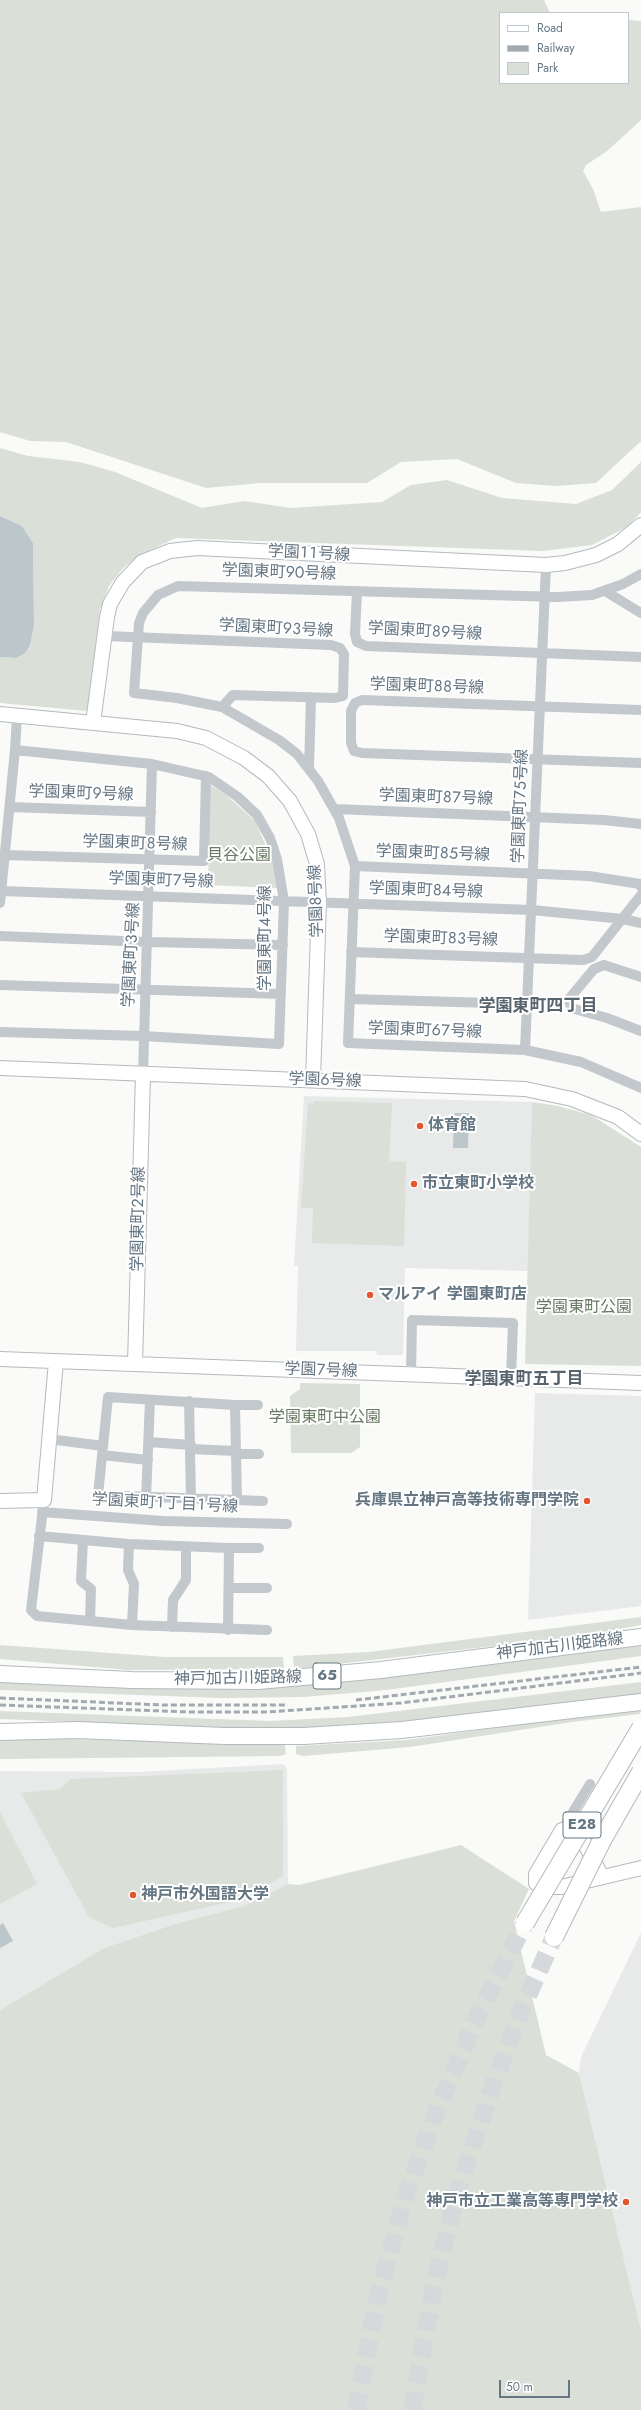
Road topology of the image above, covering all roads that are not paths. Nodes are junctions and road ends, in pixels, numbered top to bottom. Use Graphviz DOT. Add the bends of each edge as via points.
graph roads {
  1 [pos="641,525"];
  2 [pos="546,564"];
  3 [pos="641,574"];
  4 [pos="357,591"];
  5 [pos="605,591"];
  6 [pos="544,597"];
  7 [pos="641,613"];
  8 [pos="106,636"];
  9 [pos="138,636"];
  10 [pos="542,653"];
  11 [pos="641,657"];
  12 [pos="311,697"];
  13 [pos="540,706"];
  14 [pos="222,707"];
  15 [pos="641,710"];
  16 [pos="0,714"];
  17 [pos="17,716"];
  18 [pos="94,723"];
  19 [pos="16,750"];
  20 [pos="538,759"];
  21 [pos="641,763"];
  22 [pos="152,764"];
  23 [pos="310,769"];
  24 [pos="206,776"];
  25 [pos="10,807"];
  26 [pos="335,809"];
  27 [pos="151,812"];
  28 [pos="535,816"];
  29 [pos="641,824"];
  30 [pos="5,855"];
  31 [pos="150,860"];
  32 [pos="355,866"];
  33 [pos="534,873"];
  34 [pos="641,888"];
  35 [pos="1,891"];
  36 [pos="150,895"];
  37 [pos="641,895"];
  38 [pos="284,901"];
  39 [pos="353,901"];
  40 [pos="0,903"];
  41 [pos="319,903"];
  42 [pos="532,910"];
  43 [pos="623,919"];
  44 [pos="641,924"];
  45 [pos="0,936"];
  46 [pos="148,942"];
  47 [pos="283,945"];
  48 [pos="351,952"];
  49 [pos="530,957"];
  50 [pos="641,977"];
  51 [pos="0,985"];
  52 [pos="145,989"];
  53 [pos="281,994"];
  54 [pos="350,999"];
  55 [pos="527,1004"];
  56 [pos="641,1031"];
  57 [pos="0,1032"];
  58 [pos="143,1036"];
  59 [pos="525,1050"];
  60 [pos="0,1068"];
  61 [pos="143,1075"];
  62 [pos="313,1080"];
  63 [pos="641,1088"];
  64 [pos="641,1134"];
  65 [pos="0,1359"];
  66 [pos="56,1362"];
  67 [pos="135,1364"];
  68 [pos="410,1374"];
  69 [pos="511,1378"];
  70 [pos="641,1383"];
  71 [pos="150,1400"];
  72 [pos="189,1402"];
  73 [pos="235,1405"];
  74 [pos="258,1405"];
  75 [pos="49,1439"];
  76 [pos="149,1442"];
  77 [pos="191,1447"];
  78 [pos="103,1451"];
  79 [pos="236,1452"];
  80 [pos="259,1454"];
  81 [pos="148,1460"];
  82 [pos="146,1498"];
  83 [pos="191,1500"];
  84 [pos="237,1500"];
  85 [pos="0,1501"];
  86 [pos="263,1501"];
  87 [pos="43,1506"];
  88 [pos="287,1524"];
  89 [pos="39,1536"];
  90 [pos="83,1540"];
  91 [pos="129,1544"];
  92 [pos="186,1547"];
  93 [pos="229,1548"];
  94 [pos="259,1548"];
  95 [pos="230,1588"];
  96 [pos="268,1588"];
  97 [pos="90,1621"];
  98 [pos="132,1625"];
  99 [pos="172,1627"];
  100 [pos="228,1630"];
  101 [pos="267,1630"];
  102 [pos="641,1636"];
  103 [pos="4,1675"];
  104 [pos="641,1702"];
  105 [pos="0,1727"];
  106 [pos="641,1728"];
  107 [pos="77,1730"];
  108 [pos="0,1732"];
  109 [pos="641,1772"];
  110 [pos="590,1784"];
  111 [pos="562,1830"];
  112 [pos="641,1868"];
  113 [pos="602,1877"];
  114 [pos="525,1923"];
  115 [pos="554,1937"];
  1 -- 2 [label="street, 学園１１号線" via="618,544 596,555 565,563"];
  2 -- 6 [label="street, 学園東町７５号線"];
  2 -- 8 [label="street, 学園１１号線" via="197,548 170,551 142,562 123,582 110,604"];
  3 -- 5 [label="street, 学園東町９０号線"];
  4 -- 6 [label="street, 学園東町９０号線"];
  4 -- 9 [label="street, 学園東町９０号線" via="178,586 168,589 150,603 143,613"];
  4 -- 10 [label="street, 学園東町８９号線" via="355,634 357,642 366,646"];
  5 -- 6 [label="street, 学園東町９０号線" via="576,596"];
  5 -- 7 [label="street"];
  6 -- 10 [label="street, 学園東町７５号線"];
  8 -- 9 [label="street, 学園東町９３号線"];
  8 -- 18 [label="street, 学園１１号線"];
  9 -- 12 [label="street, 学園東町９３号線" via="331,645 340,648 344,654 343,696"];
  9 -- 14 [label="street, 学園東町９０号線" via="134,693 185,699"];
  10 -- 11 [label="street"];
  10 -- 13 [label="street, 学園東町７５号線"];
  12 -- 14 [label="street, 学園東町９３号線" via="232,695"];
  12 -- 23 [label="street"];
  13 -- 15 [label="street"];
  13 -- 20 [label="street, 学園東町７５号線"];
  13 -- 20 [label="street, 学園東町８８号線" via="362,700 355,703 351,711 351,743 354,751"];
  14 -- 23 [label="street" via="279,740 297,754"];
  16 -- 17 [label="street, 学園８号線"];
  17 -- 18 [label="street, 学園８号線"];
  17 -- 19 [label="street"];
  18 -- 41 [label="street, 学園８号線" via="177,731 206,738 244,758 268,776 290,801 308,834 317,864"];
  19 -- 22 [label="street, 学園東町４号線"];
  19 -- 25 [label="street"];
  20 -- 21 [label="street"];
  20 -- 28 [label="street, 学園東町７５号線"];
  22 -- 24 [label="street, 学園東町４号線"];
  22 -- 27 [label="street, 学園東町３号線"];
  23 -- 26 [label="street"];
  24 -- 31 [label="street, 学園東町８号線" via="204,861"];
  24 -- 38 [label="street, 学園東町４号線" via="238,796 257,815 270,838 277,859"];
  25 -- 27 [label="street, 学園東町９号線"];
  25 -- 30 [label="street"];
  26 -- 28 [label="street, 学園東町８７号線"];
  26 -- 32 [label="street"];
  27 -- 31 [label="street, 学園東町３号線"];
  28 -- 29 [label="street, 学園東町８７号線"];
  28 -- 33 [label="street, 学園東町７５号線"];
  30 -- 31 [label="street, 学園東町８号線"];
  30 -- 35 [label="street"];
  31 -- 36 [label="street, 学園東町３号線"];
  32 -- 33 [label="street, 学園東町８５号線"];
  32 -- 39 [label="street, 学園東町６７号線"];
  33 -- 34 [label="street, 学園東町８５号線" via="589,876 640,884"];
  33 -- 42 [label="street, 学園東町７５号線"];
  35 -- 36 [label="street, 学園東町７号線"];
  35 -- 40 [label="street"];
  36 -- 38 [label="street, 学園東町７号線"];
  36 -- 46 [label="street, 学園東町３号線"];
  37 -- 43 [label="street"];
  38 -- 41 [label="street, 学園東町７号線"];
  38 -- 47 [label="street, 学園東町４号線"];
  39 -- 41 [label="street, 学園東町８４号線"];
  39 -- 42 [label="street, 学園東町８４号線"];
  39 -- 48 [label="street, 学園東町６７号線"];
  41 -- 62 [label="street, 学園８号線"];
  42 -- 43 [label="street, 学園東町８４号線"];
  42 -- 49 [label="street, 学園東町７５号線"];
  43 -- 44 [label="street, 学園東町８４号線"];
  43 -- 49 [label="street, 学園東町８３号線" via="592,957 583,960"];
  45 -- 46 [label="street"];
  46 -- 47 [label="street"];
  46 -- 52 [label="street, 学園東町３号線"];
  47 -- 53 [label="street, 学園東町４号線"];
  48 -- 49 [label="street, 学園東町８３号線"];
  48 -- 54 [label="street, 学園東町６７号線"];
  49 -- 55 [label="street, 学園東町７５号線"];
  50 -- 56 [label="street" via="604,965 594,969 569,998 571,1008"];
  51 -- 52 [label="street"];
  52 -- 53 [label="street"];
  52 -- 58 [label="street, 学園東町３号線"];
  53 -- 58 [label="street, 学園東町４号線" via="279,1044"];
  54 -- 55 [label="street"];
  54 -- 59 [label="street, 学園東町６７号線" via="348,1043"];
  55 -- 59 [label="street, 学園東町７５号線"];
  57 -- 58 [label="street, 学園東町４号線"];
  58 -- 61 [label="street, 学園東町３号線"];
  59 -- 63 [label="street, 学園東町６７号線" via="581,1062"];
  60 -- 61 [label="street, 学園６号線"];
  61 -- 62 [label="street, 学園６号線"];
  61 -- 67 [label="street, 学園東町２号線"];
  62 -- 64 [label="street, 学園６号線" via="525,1089 572,1099 618,1117"];
  65 -- 66 [label="street, 学園７号線"];
  66 -- 67 [label="street, 学園７号線"];
  66 -- 75 [label="street"];
  67 -- 68 [label="street, 学園７号線"];
  68 -- 69 [label="street, 学園７号線"];
  68 -- 69 [label="street" via="412,1320 513,1323"];
  69 -- 70 [label="street, 学園７号線"];
  71 -- 72 [label="street"];
  71 -- 76 [label="street"];
  71 -- 78 [label="street" via="108,1397"];
  72 -- 73 [label="street"];
  72 -- 77 [label="street"];
  73 -- 74 [label="street"];
  73 -- 79 [label="street"];
  75 -- 78 [label="street"];
  75 -- 87 [label="street"];
  76 -- 77 [label="street"];
  76 -- 81 [label="street"];
  77 -- 79 [label="street"];
  77 -- 83 [label="street"];
  78 -- 81 [label="street"];
  78 -- 82 [label="street" via="98,1495"];
  79 -- 80 [label="street"];
  79 -- 84 [label="street"];
  81 -- 82 [label="street"];
  82 -- 83 [label="street"];
  83 -- 84 [label="street"];
  84 -- 86 [label="street"];
  85 -- 87 [label="street"];
  87 -- 88 [label="street, 学園東町１丁目１号線" via="163,1521"];
  87 -- 89 [label="street"];
  89 -- 90 [label="street"];
  89 -- 97 [label="street" via="31,1610 37,1616"];
  90 -- 91 [label="street"];
  90 -- 97 [label="street" via="81,1581 90,1589"];
  91 -- 92 [label="street"];
  91 -- 98 [label="street" via="128,1570 134,1584"];
  92 -- 93 [label="street"];
  92 -- 99 [label="street" via="186,1580 173,1600"];
  93 -- 94 [label="street"];
  93 -- 95 [label="street"];
  95 -- 96 [label="street"];
  95 -- 100 [label="street"];
  97 -- 98 [label="street"];
  98 -- 99 [label="street"];
  99 -- 100 [label="street"];
  100 -- 101 [label="street"];
  102 -- 103 [label="main road, 神戸加古川姫路線 / 65" via="381,1670 258,1681"];
  104 -- 107 [label="main road" via="354,1734 225,1736"];
  105 -- 107 [label="street"];
  106 -- 114 [label="highway, E28, bridge"];
  107 -- 108 [label="main road"];
  109 -- 115 [label="highway, E28, bridge" via="602,1840"];
  110 -- 111 [label="street"];
  111 -- 113 [label="street" via="584,1842"];
  111 -- 113 [label="street" via="536,1874 536,1883 544,1887 561,1887"];
  112 -- 113 [label="street"];
}
